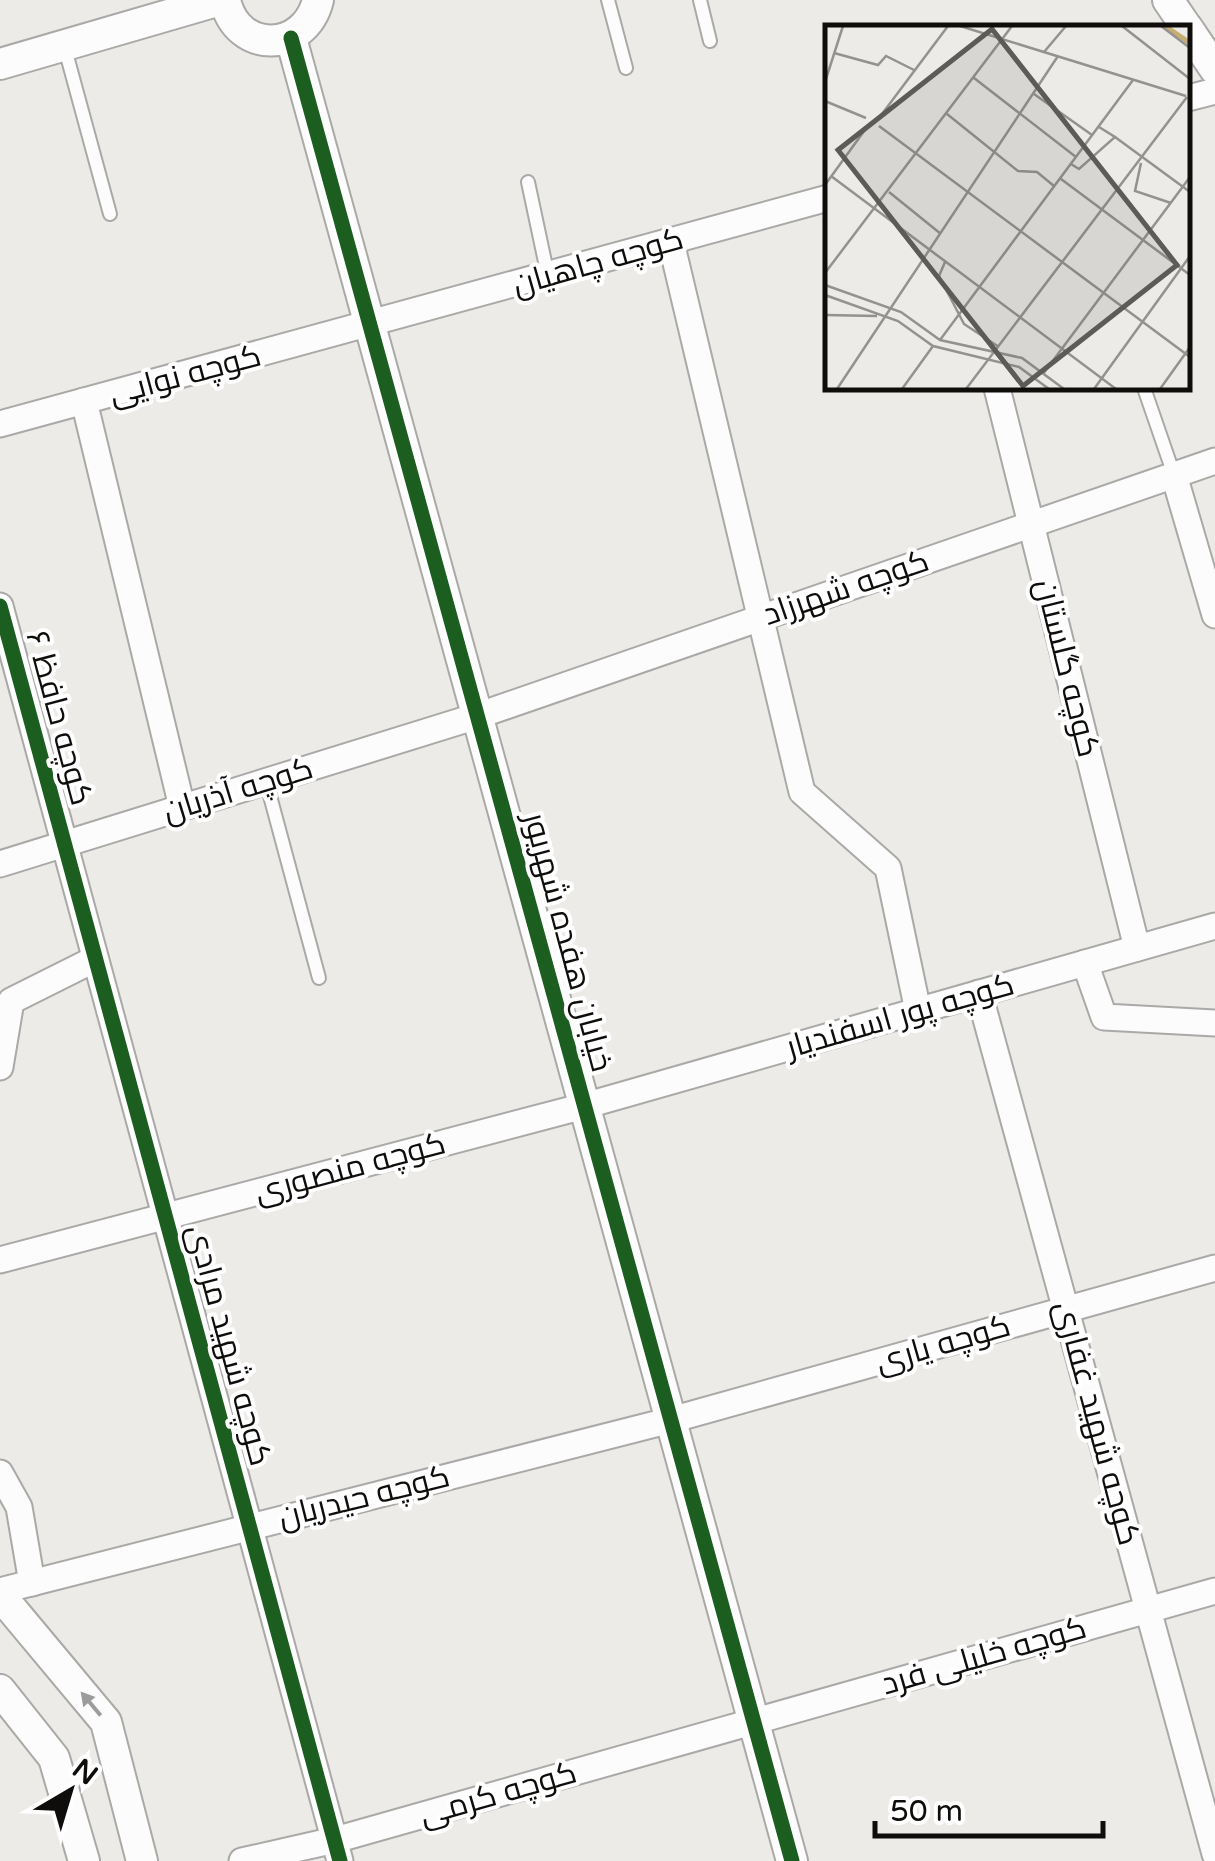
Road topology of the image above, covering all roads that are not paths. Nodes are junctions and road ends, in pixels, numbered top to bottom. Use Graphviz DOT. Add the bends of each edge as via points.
graph roads {
  1 [pos="223,0"];
  2 [pos="608,0"];
  3 [pos="700,0"];
  4 [pos="1168,0"];
  5 [pos="320,1"];
  6 [pos="1185,25"];
  7 [pos="1190,32"];
  8 [pos="290,38"];
  9 [pos="710,41"];
  10 [pos="64,46"];
  11 [pos="0,64"];
  12 [pos="626,68"];
  13 [pos="1215,68"];
  14 [pos="1215,91"];
  15 [pos="1190,97"];
  16 [pos="528,182"];
  17 [pos="825,199"];
  18 [pos="110,214"];
  19 [pos="670,242"];
  20 [pos="548,276"];
  21 [pos="369,325"];
  22 [pos="998,390"];
  23 [pos="1145,390"];
  24 [pos="84,401"];
  25 [pos="0,424"];
  26 [pos="1215,461"];
  27 [pos="1174,475"];
  28 [pos="1031,524"];
  29 [pos="0,606"];
  30 [pos="1215,615"];
  31 [pos="758,619"];
  32 [pos="477,716"];
  33 [pos="266,781"];
  34 [pos="182,808"];
  35 [pos="64,844"];
  36 [pos="0,864"];
  37 [pos="1215,926"];
  38 [pos="1137,948"];
  39 [pos="95,959"];
  40 [pos="1086,963"];
  41 [pos="318,978"];
  42 [pos="979,993"];
  43 [pos="918,1010"];
  44 [pos="1215,1023"];
  45 [pos="0,1067"];
  46 [pos="584,1106"];
  47 [pos="166,1217"];
  48 [pos="0,1260"];
  49 [pos="1215,1268"];
  50 [pos="1066,1310"];
  51 [pos="671,1420"];
  52 [pos="0,1473"];
  53 [pos="250,1526"];
  54 [pos="32,1583"];
  55 [pos="1215,1591"];
  56 [pos="0,1593"];
  57 [pos="1148,1609"];
  58 [pos="0,1690"];
  59 [pos="754,1722"];
  60 [pos="337,1851"];
  61 [pos="1215,1854"];
  62 [pos="84,1861"];
  63 [pos="142,1861"];
  64 [pos="242,1861"];
  65 [pos="792,1861"];
  1 -- 8 [label="street" via="247,35 261,41"];
  1 -- 10 [label="street"];
  2 -- 12 [label="lane"];
  3 -- 9 [label="lane"];
  4 -- 6 [label="street"];
  5 -- 8 [label="street" via="304,30"];
  7 -- 13 [label="street"];
  8 -- 21 [label="street, خیابان هفده شهریور"];
  10 -- 11 [label="street"];
  10 -- 18 [label="lane"];
  14 -- 15 [label="street"];
  16 -- 20 [label="lane"];
  17 -- 19 [label="street, کوچه چاهیان"];
  19 -- 20 [label="street, کوچه چاهیان"];
  19 -- 31 [label="street"];
  20 -- 21 [label="street, کوچه چاهیان"];
  21 -- 24 [label="street, کوچه نوایی"];
  21 -- 32 [label="street, خیابان هفده شهریور"];
  22 -- 28 [label="street, کوچه گلستان"];
  23 -- 27 [label="lane"];
  24 -- 25 [label="street, کوچه نوایی"];
  24 -- 34 [label="street"];
  26 -- 27 [label="street, کوچه شهرزاد"];
  27 -- 28 [label="street, کوچه شهرزاد"];
  27 -- 30 [label="street"];
  28 -- 31 [label="street, کوچه شهرزاد"];
  28 -- 38 [label="street, کوچه گلستان"];
  29 -- 35 [label="street, کوچه حافظ ۶"];
  31 -- 32 [label="street, کوچه شهرزاد"];
  31 -- 43 [label="street" via="802,792 888,868"];
  32 -- 33 [label="street, کوچه آذریان"];
  32 -- 46 [label="street, خیابان هفده شهریور"];
  33 -- 34 [label="street, کوچه آذریان"];
  33 -- 41 [label="lane"];
  34 -- 35 [label="street, کوچه آذریان"];
  35 -- 36 [label="street, کوچه آذریان"];
  35 -- 39 [label="street, کوچه شهید مرادی"];
  37 -- 38 [label="street, کوچه پور اسفندیار"];
  38 -- 40 [label="street, کوچه پور اسفندیار"];
  39 -- 45 [label="street" via="11,1002"];
  39 -- 47 [label="street, کوچه شهید مرادی"];
  40 -- 42 [label="street, کوچه پور اسفندیار"];
  40 -- 44 [label="street" via="1104,1017"];
  42 -- 43 [label="street, کوچه پور اسفندیار"];
  42 -- 50 [label="street, کوچه شهید غفاری"];
  43 -- 46 [label="street, کوچه پور اسفندیار"];
  46 -- 47 [label="street, کوچه منصوری"];
  46 -- 51 [label="street, خیابان هفده شهریور"];
  47 -- 48 [label="street, کوچه منصوری"];
  47 -- 53 [label="street, کوچه شهید مرادی"];
  49 -- 50 [label="street, کوچه یاری"];
  50 -- 51 [label="street, کوچه یاری"];
  50 -- 57 [label="street, کوچه شهید غفاری"];
  51 -- 53 [label="street, کوچه حیدریان"];
  51 -- 59 [label="street, خیابان هفده شهریور"];
  52 -- 54 [label="street" via="19,1508"];
  53 -- 54 [label="street, کوچه حیدریان"];
  53 -- 60 [label="street, کوچه شهید مرادی"];
  54 -- 56 [label="street, کوچه حیدریان"];
  55 -- 57 [label="street, کوچه خلیلی فرد"];
  63 -- 56 [label="street, one-way" via="106,1722"];
  57 -- 59 [label="street, کوچه خلیلی فرد"];
  57 -- 61 [label="street, کوچه شهید غفاری"];
  58 -- 62 [label="street" via="54,1758"];
  59 -- 60 [label="street, کوچه کرمی"];
  59 -- 65 [label="street, خیابان هفده شهریور"];
  60 -- 64 [label="street, کوچه کرمی"];
}
